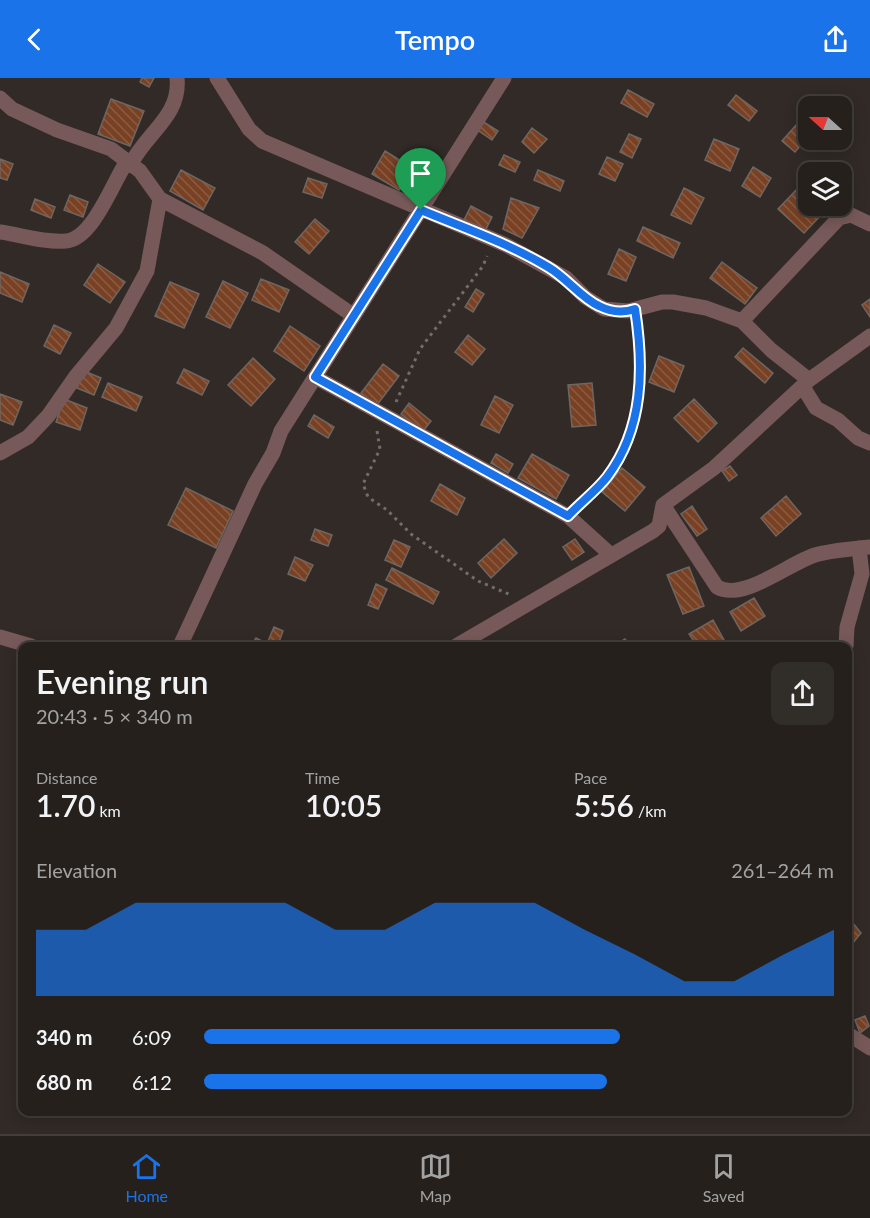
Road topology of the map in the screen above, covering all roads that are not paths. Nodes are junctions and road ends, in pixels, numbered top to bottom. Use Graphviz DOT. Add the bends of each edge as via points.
graph roads {
  1 [pos="177,78"];
  2 [pos="217,78"];
  3 [pos="504,78"];
  4 [pos="0,99"];
  5 [pos="129,163"];
  6 [pos="160,199"];
  7 [pos="421,210"];
  8 [pos="870,224"];
  9 [pos="0,232"];
  10 [pos="354,316"];
  11 [pos="742,321"];
  12 [pos="870,336"];
  13 [pos="315,377"];
  14 [pos="806,383"];
  15 [pos="870,443"];
  16 [pos="0,453"];
  17 [pos="663,505"];
  18 [pos="864,548"];
  19 [pos="610,554"];
  20 [pos="0,637"];
  21 [pos="18,642"];
  22 [pos="182,642"];
  23 [pos="463,642"];
  24 [pos="846,642"];
  25 [pos="852,1037"];
  26 [pos="870,1048"];
  1 -- 5 [label="street" via="176,103"];
  2 -- 7 [label="street" via="249,129 262,141"];
  3 -- 7 [label="street"];
  4 -- 5 [label="street" via="12,109 57,130 111,149"];
  5 -- 6 [label="street" via="140,171"];
  5 -- 9 [label="street" via="77,238 65,242"];
  6 -- 10 [label="street" via="263,253"];
  6 -- 16 [label="street" via="147,271 116,328 48,416 28,437"];
  7 -- 10 [label="street"];
  7 -- 11 [label="street" via="494,240 566,278 598,306 616,312 673,302"];
  8 -- 11 [label="street" via="851,215 839,218"];
  10 -- 13 [label="street"];
  11 -- 14 [label="street"];
  12 -- 14 [label="street"];
  13 -- 19 [label="street" via="568,516"];
  13 -- 22 [label="street" via="281,431"];
  14 -- 15 [label="street" via="816,408"];
  14 -- 17 [label="street" via="714,468"];
  17 -- 18 [label="street" via="717,587 727,591 742,590 815,555"];
  17 -- 19 [label="street" via="659,526"];
  18 -- 24 [label="street"];
  19 -- 23 [label="street"];
  20 -- 21 [label="street"];
  25 -- 26 [label="street"];
}
